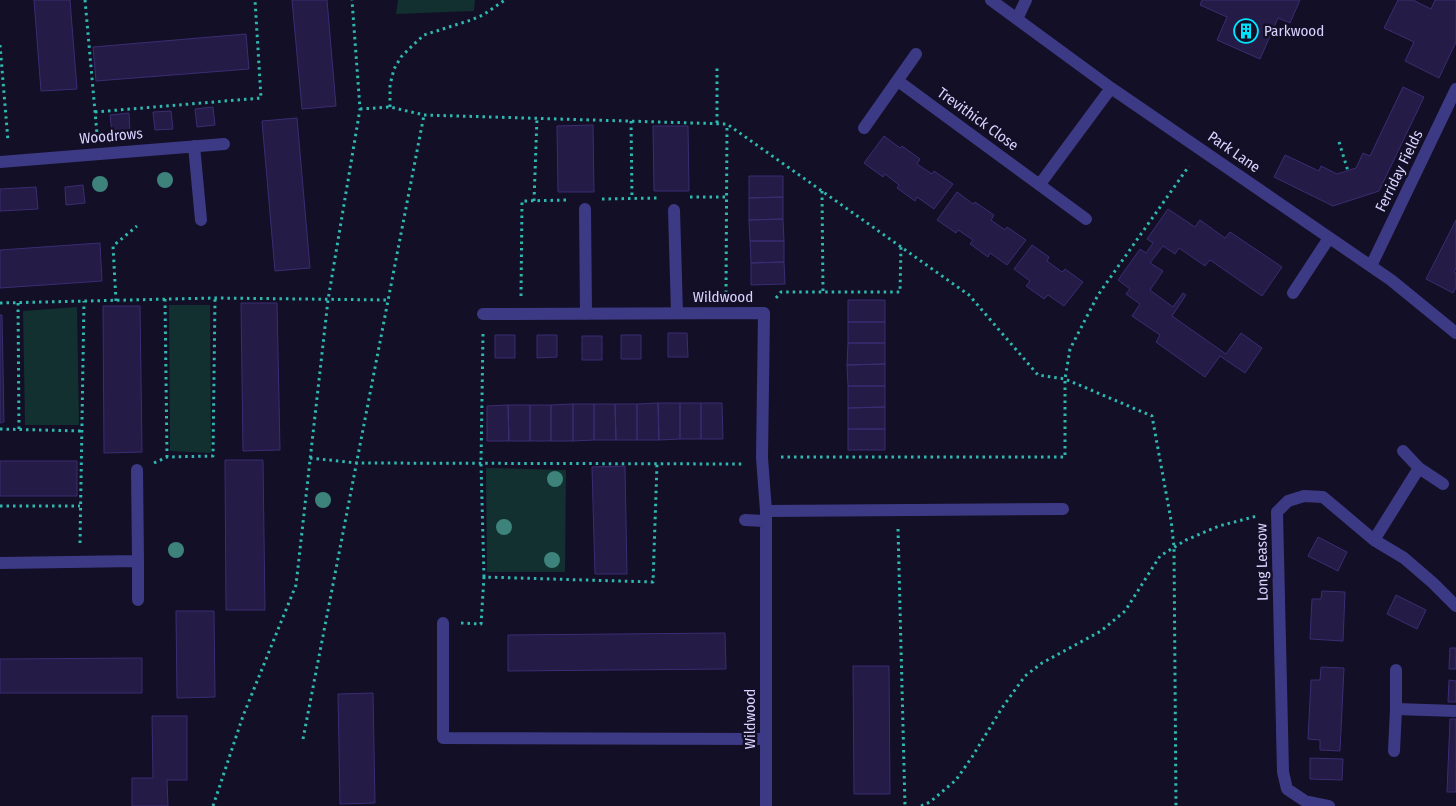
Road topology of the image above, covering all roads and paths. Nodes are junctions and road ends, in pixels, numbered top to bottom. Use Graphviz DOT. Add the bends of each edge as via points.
graph roads {
  1 [pos="85,0"];
  2 [pos="255,0"];
  3 [pos="352,0"];
  4 [pos="505,0"];
  5 [pos="991,0"];
  6 [pos="1026,0"];
  7 [pos="1017,19"];
  8 [pos="0,45"];
  9 [pos="916,54"];
  10 [pos="718,67"];
  11 [pos="898,81"];
  12 [pos="1111,88"];
  13 [pos="1456,90"];
  14 [pos="390,107"];
  15 [pos="360,109"];
  16 [pos="95,112"];
  17 [pos="424,115"];
  18 [pos="536,118"];
  19 [pos="0,119"];
  20 [pos="6,119"];
  21 [pos="630,121"];
  22 [pos="717,124"];
  23 [pos="727,124"];
  24 [pos="864,128"];
  25 [pos="1338,142"];
  26 [pos="224,144"];
  27 [pos="194,146"];
  28 [pos="1200,149"];
  29 [pos="99,154"];
  30 [pos="5,162"];
  31 [pos="1348,171"];
  32 [pos="1040,184"];
  33 [pos="822,191"];
  34 [pos="632,199"];
  35 [pos="534,201"];
  36 [pos="585,209"];
  37 [pos="674,210"];
  38 [pos="1086,219"];
  39 [pos="200,220"];
  40 [pos="137,226"];
  41 [pos="1329,238"];
  42 [pos="901,246"];
  43 [pos="1371,266"];
  44 [pos="823,292"];
  45 [pos="1293,293"];
  46 [pos="215,298"];
  47 [pos="164,299"];
  48 [pos="328,300"];
  49 [pos="388,300"];
  50 [pos="84,301"];
  51 [pos="116,301"];
  52 [pos="0,303"];
  53 [pos="18,303"];
  54 [pos="678,313"];
  55 [pos="726,313"];
  56 [pos="764,313"];
  57 [pos="483,314"];
  58 [pos="586,314"];
  59 [pos="1456,333"];
  60 [pos="1065,379"];
  61 [pos="0,429"];
  62 [pos="19,430"];
  63 [pos="82,431"];
  64 [pos="1402,451"];
  65 [pos="167,457"];
  66 [pos="775,457"];
  67 [pos="310,458"];
  68 [pos="749,460"];
  69 [pos="357,463"];
  70 [pos="481,463"];
  71 [pos="657,464"];
  72 [pos="1419,468"];
  73 [pos="137,470"];
  74 [pos="1443,484"];
  75 [pos="0,506"];
  76 [pos="80,506"];
  77 [pos="1063,509"];
  78 [pos="898,510"];
  79 [pos="1277,512"];
  80 [pos="766,516"];
  81 [pos="745,520"];
  82 [pos="1374,540"];
  83 [pos="1174,547"];
  84 [pos="138,561"];
  85 [pos="80,562"];
  86 [pos="0,563"];
  87 [pos="484,577"];
  88 [pos="138,600"];
  89 [pos="1456,606"];
  90 [pos="443,623"];
  91 [pos="1396,670"];
  92 [pos="1396,709"];
  93 [pos="1456,711"];
  94 [pos="303,739"];
  95 [pos="766,739"];
  96 [pos="1394,751"];
  97 [pos="213,806"];
  98 [pos="766,806"];
  99 [pos="906,806"];
  100 [pos="921,806"];
  101 [pos="1176,806"];
  102 [pos="1325,806"];
  1 -- 16 [label="path"];
  2 -- 16 [label="path" via="262,98"];
  3 -- 15 [label="path"];
  4 -- 14 [label="path" via="483,15 424,35 400,57 390,85"];
  5 -- 7 [label="street, Park Lane"];
  6 -- 7 [label="street"];
  7 -- 12 [label="street, Park Lane"];
  8 -- 20 [label="path"];
  9 -- 11 [label="street"];
  10 -- 22 [label="path"];
  11 -- 24 [label="street"];
  11 -- 32 [label="street, Trevithick Close"];
  12 -- 28 [label="street, Park Lane"];
  12 -- 32 [label="street"];
  13 -- 43 [label="street, Ferriday Fields"];
  14 -- 15 [label="path"];
  14 -- 17 [label="path"];
  15 -- 48 [label="path"];
  16 -- 29 [label="path"];
  17 -- 18 [label="path"];
  17 -- 49 [label="path"];
  18 -- 21 [label="path"];
  18 -- 35 [label="path"];
  19 -- 20 [label="path"];
  20 -- 30 [label="path"];
  21 -- 22 [label="path"];
  21 -- 34 [label="path"];
  22 -- 23 [label="path"];
  23 -- 33 [label="path"];
  23 -- 55 [label="path"];
  25 -- 31 [label="path"];
  26 -- 27 [label="street, Woodrows"];
  27 -- 29 [label="street, Woodrows"];
  27 -- 39 [label="street"];
  28 -- 41 [label="street, Park Lane"];
  28 -- 60 [label="path" via="1098,295 1070,349"];
  29 -- 30 [label="street, Woodrows"];
  32 -- 38 [label="street, Trevithick Close"];
  33 -- 42 [label="path"];
  33 -- 44 [label="path"];
  36 -- 58 [label="street"];
  37 -- 54 [label="street"];
  40 -- 51 [label="path" via="113,246"];
  41 -- 43 [label="street, Park Lane"];
  41 -- 45 [label="street"];
  42 -- 44 [label="path" via="900,292"];
  42 -- 60 [label="path" via="969,295 1038,375"];
  43 -- 59 [label="street, Park Lane"];
  44 -- 56 [label="path" via="781,292"];
  46 -- 47 [label="path"];
  46 -- 48 [label="path"];
  46 -- 65 [label="path" via="213,456"];
  47 -- 51 [label="path"];
  47 -- 65 [label="path"];
  48 -- 49 [label="path"];
  48 -- 67 [label="path"];
  49 -- 69 [label="path"];
  50 -- 51 [label="path"];
  50 -- 53 [label="path"];
  50 -- 63 [label="path"];
  52 -- 53 [label="path"];
  53 -- 62 [label="path"];
  54 -- 55 [label="street, Wildwood"];
  54 -- 58 [label="street, Wildwood"];
  55 -- 56 [label="street, Wildwood"];
  56 -- 80 [label="street, Wildwood" via="762,458"];
  57 -- 58 [label="street, Wildwood"];
  57 -- 70 [label="path"];
  60 -- 66 [label="path" via="1065,457"];
  60 -- 83 [label="path" via="1152,416"];
  61 -- 62 [label="path"];
  62 -- 63 [label="path"];
  63 -- 76 [label="path"];
  64 -- 72 [label="street"];
  65 -- 73 [label="path"];
  67 -- 69 [label="path"];
  67 -- 97 [label="path" via="296,585 243,716"];
  68 -- 71 [label="path" via="745,464"];
  69 -- 70 [label="path"];
  69 -- 94 [label="path"];
  70 -- 71 [label="path"];
  70 -- 87 [label="path"];
  71 -- 87 [label="path" via="654,582"];
  72 -- 74 [label="street"];
  72 -- 82 [label="street"];
  73 -- 84 [label="street"];
  75 -- 76 [label="path"];
  76 -- 85 [label="path"];
  77 -- 78 [label="street"];
  78 -- 80 [label="street"];
  78 -- 99 [label="path"];
  79 -- 82 [label="street, Long Leasow" via="1288,502 1304,496 1323,497"];
  79 -- 83 [label="path" via="1219,526"];
  79 -- 102 [label="street, Long Leasow" via="1283,772 1287,788 1305,801"];
  80 -- 81 [label="street"];
  80 -- 95 [label="street, Wildwood"];
  82 -- 89 [label="street, Long Leasow" via="1404,558"];
  83 -- 100 [label="path" via="1160,556 1125,611 1102,631 1042,663 1025,676 956,780"];
  83 -- 101 [label="path"];
  84 -- 85 [label="street"];
  84 -- 88 [label="street"];
  85 -- 86 [label="street"];
  87 -- 90 [label="path" via="482,624"];
  90 -- 95 [label="street" via="444,738"];
  91 -- 92 [label="street"];
  92 -- 93 [label="street"];
  92 -- 96 [label="street"];
  95 -- 98 [label="street, Wildwood"];
}
